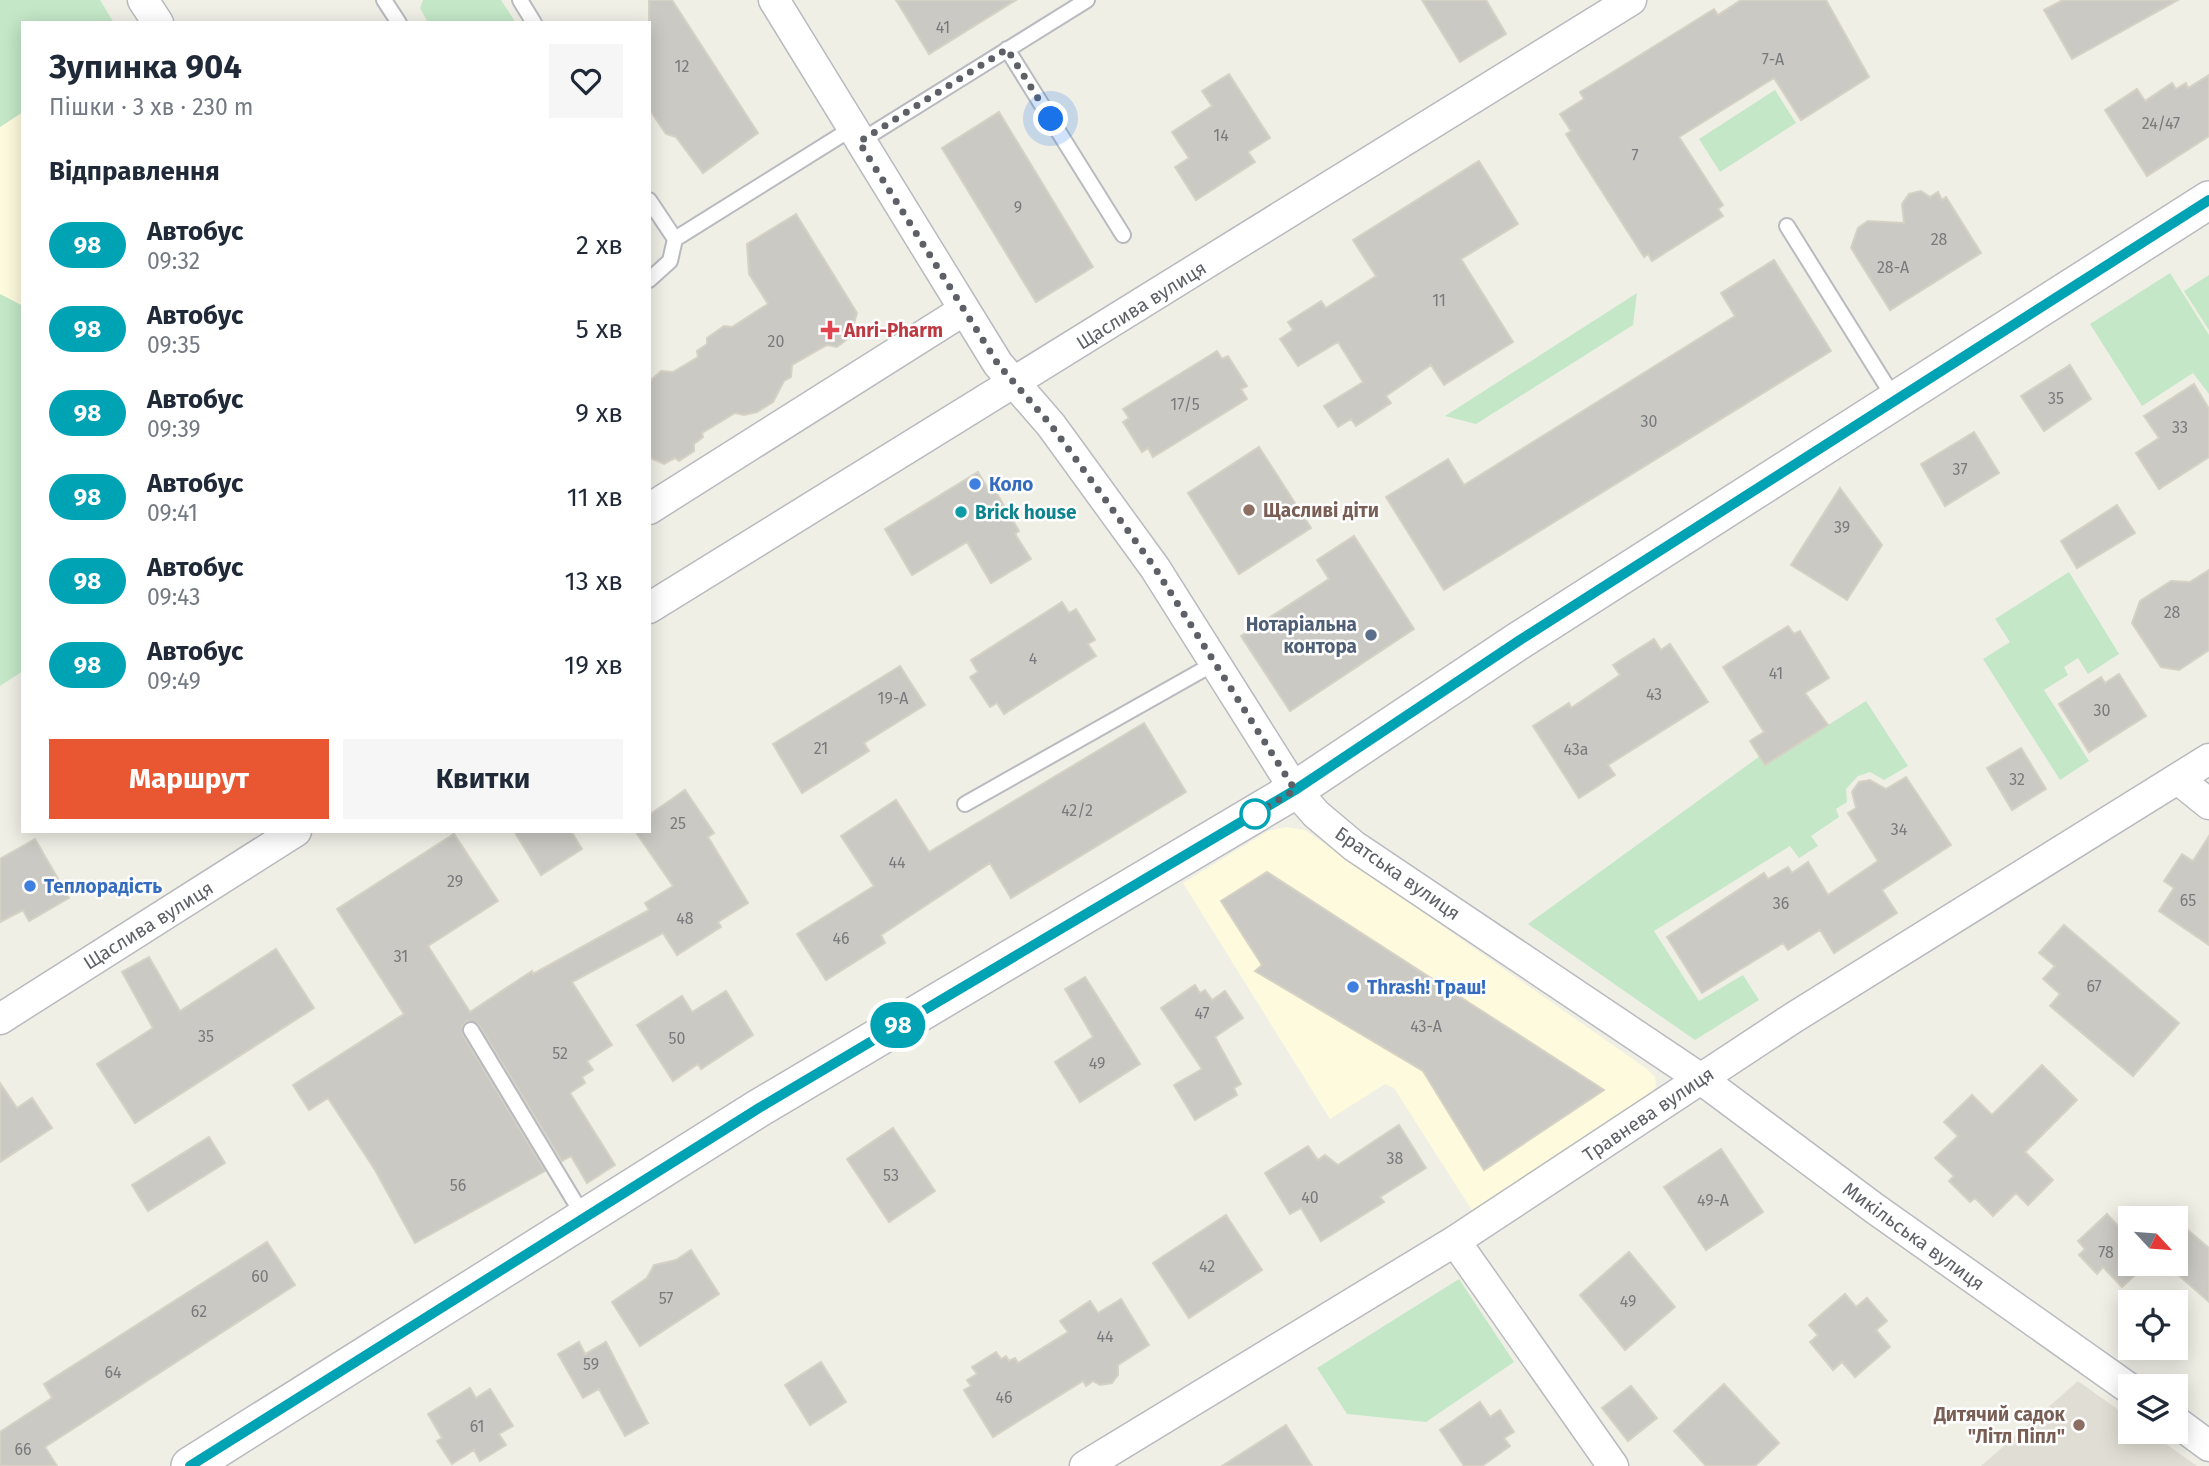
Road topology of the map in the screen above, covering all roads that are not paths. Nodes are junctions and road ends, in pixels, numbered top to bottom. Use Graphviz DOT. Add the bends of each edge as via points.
graph roads {
  1 [pos="143,0"];
  2 [pos="384,0"];
  3 [pos="520,0"];
  4 [pos="774,0"];
  5 [pos="1087,0"];
  6 [pos="1631,0"];
  7 [pos="157,21"];
  8 [pos="398,21"];
  9 [pos="533,21"];
  10 [pos="1007,49"];
  11 [pos="855,135"];
  12 [pos="2209,200"];
  13 [pos="651,203"];
  14 [pos="1787,226"];
  15 [pos="1123,235"];
  16 [pos="675,239"];
  17 [pos="651,279"];
  18 [pos="964,310"];
  19 [pos="1015,381"];
  20 [pos="1896,402"];
  21 [pos="651,508"];
  22 [pos="651,607"];
  23 [pos="1215,663"];
  24 [pos="2209,759"];
  25 [pos="2178,779"];
  26 [pos="1295,790"];
  27 [pos="965,804"];
  28 [pos="2209,804"];
  29 [pos="293,833"];
  30 [pos="0,1019"];
  31 [pos="471,1030"];
  32 [pos="1701,1079"];
  33 [pos="584,1219"];
  34 [pos="1455,1241"];
  35 [pos="2118,1381"];
  36 [pos="2188,1431"];
  37 [pos="2209,1446"];
  38 [pos="190,1466"];
  39 [pos="1085,1466"];
  40 [pos="1613,1466"];
  1 -- 7 [label="street"];
  2 -- 8 [label="lane"];
  3 -- 9 [label="lane"];
  4 -- 11 [label="street, Братська вулиця"];
  5 -- 10 [label="lane"];
  6 -- 19 [label="street, Щаслива вулиця"];
  10 -- 11 [label="lane"];
  10 -- 15 [label="lane"];
  11 -- 16 [label="lane"];
  11 -- 18 [label="street, Братська вулиця"];
  12 -- 20 [label="street"];
  13 -- 16 [label="lane"];
  14 -- 20 [label="lane"];
  16 -- 17 [label="lane" via="670,261"];
  18 -- 19 [label="street, Братська вулиця" via="998,364"];
  18 -- 21 [label="street"];
  19 -- 22 [label="street, Щаслива вулиця"];
  19 -- 23 [label="street, Братська вулиця" via="1155,568"];
  20 -- 26 [label="street" via="1520,640"];
  23 -- 26 [label="street, Братська вулиця"];
  23 -- 27 [label="lane"];
  24 -- 25 [label="street, Травнева вулиця"];
  25 -- 28 [label="street"];
  25 -- 32 [label="street, Травнева вулиця"];
  26 -- 32 [label="street, Братська вулиця" via="1354,846"];
  26 -- 33 [label="street" via="787,1091"];
  29 -- 30 [label="street, Щаслива вулиця"];
  31 -- 33 [label="lane"];
  32 -- 34 [label="street, Травнева вулиця"];
  32 -- 35 [label="street, Микільська вулиця"];
  33 -- 38 [label="street"];
  34 -- 39 [label="street, Травнева вулиця"];
  34 -- 40 [label="street"];
  36 -- 37 [label="street"];
}
